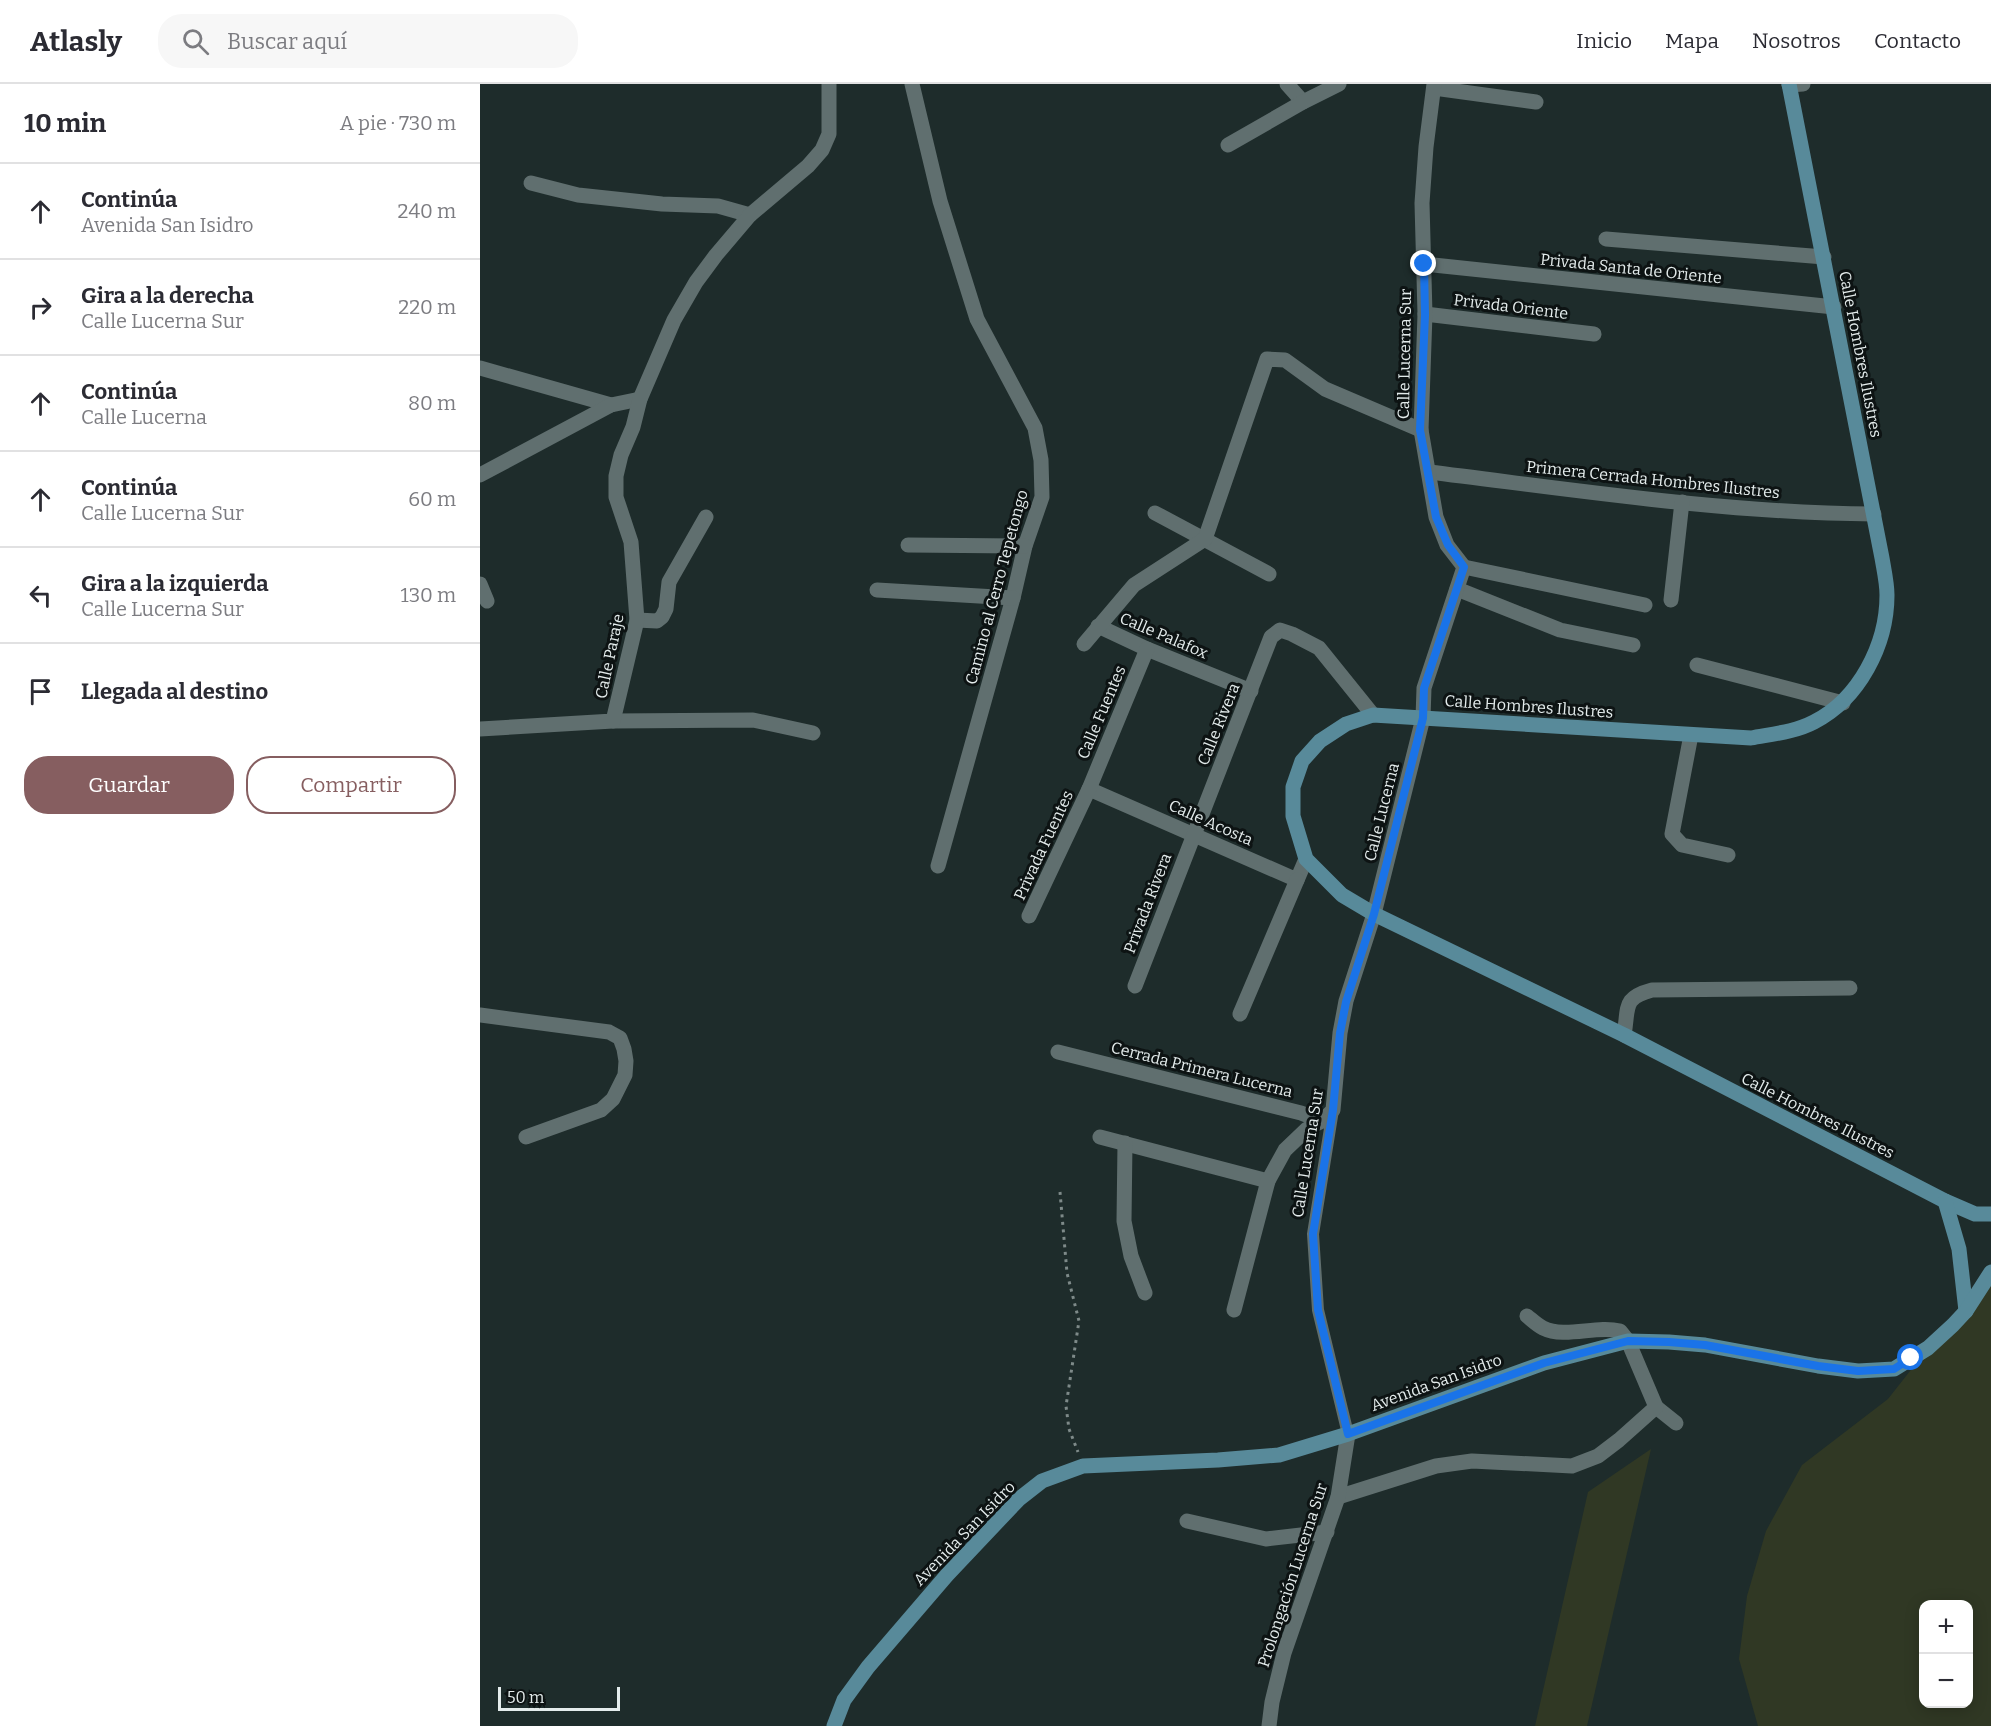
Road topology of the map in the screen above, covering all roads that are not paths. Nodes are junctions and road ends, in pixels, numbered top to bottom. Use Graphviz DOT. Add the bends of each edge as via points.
graph roads {
  1 [pos="829,84"];
  2 [pos="912,84"];
  3 [pos="1287,84"];
  4 [pos="1339,84"];
  5 [pos="1793,84"];
  6 [pos="1434,86"];
  7 [pos="1303,102"];
  8 [pos="1536,102"];
  9 [pos="1228,145"];
  10 [pos="531,183"];
  11 [pos="750,215"];
  12 [pos="1606,239"];
  13 [pos="1824,257"];
  14 [pos="1424,264"];
  15 [pos="1834,307"];
  16 [pos="1425,315"];
  17 [pos="1594,334"];
  18 [pos="480,368"];
  19 [pos="640,399"];
  20 [pos="611,405"];
  21 [pos="1420,430"];
  22 [pos="1429,472"];
  23 [pos="480,475"];
  24 [pos="1682,502"];
  25 [pos="1155,513"];
  26 [pos="1874,514"];
  27 [pos="706,517"];
  28 [pos="1205,539"];
  29 [pos="908,545"];
  30 [pos="1025,546"];
  31 [pos="1464,567"];
  32 [pos="1269,574"];
  33 [pos="480,584"];
  34 [pos="1457,589"];
  35 [pos="878,590"];
  36 [pos="1014,598"];
  37 [pos="1671,600"];
  38 [pos="487,601"];
  39 [pos="1645,605"];
  40 [pos="637,620"];
  41 [pos="1098,626"];
  42 [pos="1084,644"];
  43 [pos="1633,645"];
  44 [pos="1147,649"];
  45 [pos="1697,665"];
  46 [pos="1251,691"];
  47 [pos="1843,703"];
  48 [pos="1373,715"];
  49 [pos="1423,718"];
  50 [pos="613,721"];
  51 [pos="480,729"];
  52 [pos="813,733"];
  53 [pos="1691,735"];
  54 [pos="1089,789"];
  55 [pos="1193,834"];
  56 [pos="1728,855"];
  57 [pos="1306,859"];
  58 [pos="938,866"];
  59 [pos="1297,880"];
  60 [pos="1374,914"];
  61 [pos="1029,916"];
  62 [pos="1135,986"];
  63 [pos="1850,988"];
  64 [pos="1240,1014"];
  65 [pos="480,1015"];
  66 [pos="1624,1035"];
  67 [pos="1058,1052"];
  68 [pos="1328,1116"];
  69 [pos="526,1137"];
  70 [pos="1100,1137"];
  71 [pos="1125,1143"];
  72 [pos="1268,1181"];
  73 [pos="1945,1201"];
  74 [pos="1991,1214"];
  75 [pos="1991,1272"];
  76 [pos="1145,1293"];
  77 [pos="1234,1310"];
  78 [pos="1966,1311"];
  79 [pos="1527,1316"];
  80 [pos="1628,1341"];
  81 [pos="1656,1407"];
  82 [pos="1676,1423"];
  83 [pos="1348,1434"];
  84 [pos="1338,1497"];
  85 [pos="1187,1521"];
  86 [pos="1327,1532"];
  87 [pos="834,1726"];
  88 [pos="1269,1726"];
  1 -- 11 [label="street, Calle Paraje" via="829,134 822,150"];
  2 -- 30 [label="street, Camino al Cerro Tepetongo" via="937,192 977,319 1035,429 1042,497"];
  3 -- 7 [label="street"];
  4 -- 7 [label="street"];
  5 -- 13 [label="main road, Calle Hombres Ilustres"];
  6 -- 8 [label="street"];
  6 -- 14 [label="street, Calle Lucerna Sur" via="1422,203"];
  7 -- 9 [label="street"];
  10 -- 11 [label="street" via="578,195 718,206"];
  11 -- 19 [label="street, Calle Paraje" via="696,282 674,320"];
  12 -- 13 [label="street"];
  13 -- 15 [label="main road, Calle Hombres Ilustres"];
  14 -- 15 [label="street, Privada Santa de Oriente"];
  14 -- 16 [label="street, Calle Lucerna Sur"];
  15 -- 26 [label="main road, Calle Hombres Ilustres"];
  16 -- 17 [label="street, Privada Oriente"];
  16 -- 21 [label="street, Calle Lucerna Sur"];
  18 -- 20 [label="street"];
  19 -- 20 [label="street"];
  19 -- 40 [label="street, Calle Paraje" via="616,476 616,497 631,542"];
  20 -- 23 [label="street"];
  21 -- 22 [label="street, Calle Lucerna Sur"];
  21 -- 28 [label="street" via="1325,389 1285,360 1267,358"];
  22 -- 24 [label="street, Primera Cerrada Hombres Ilustres"];
  22 -- 31 [label="street, Calle Lucerna Sur" via="1436,517 1448,545"];
  24 -- 26 [label="street, Primera Cerrada Hombres Ilustres" via="1809,514"];
  24 -- 37 [label="street"];
  25 -- 28 [label="street"];
  26 -- 47 [label="main road, Calle Hombres Ilustres" via="1887,595 1882,631 1870,666"];
  27 -- 40 [label="street" via="669,582 662,617 657,621"];
  28 -- 32 [label="street"];
  28 -- 41 [label="street" via="1134,585"];
  29 -- 30 [label="street"];
  30 -- 36 [label="street, Camino al Cerro Tepetongo"];
  31 -- 34 [label="street"];
  31 -- 39 [label="street"];
  33 -- 38 [label="street"];
  34 -- 43 [label="street" via="1560,630"];
  34 -- 49 [label="street" via="1424,688"];
  35 -- 36 [label="street"];
  36 -- 58 [label="street, Camino al Cerro Tepetongo"];
  40 -- 50 [label="street, Calle Paraje"];
  41 -- 42 [label="street"];
  41 -- 44 [label="street, Calle Palafox"];
  44 -- 46 [label="street, Calle Palafox"];
  44 -- 54 [label="street, Calle Fuentes"];
  45 -- 47 [label="street"];
  46 -- 48 [label="street, Calle Rivera" via="1271,637 1280,630 1319,648"];
  46 -- 55 [label="street, Calle Rivera"];
  47 -- 53 [label="main road, Calle Hombres Ilustres" via="1814,722 1785,732 1751,738"];
  48 -- 49 [label="main road, Calle Hombres Ilustres"];
  48 -- 57 [label="main road, Calle Hombres Ilustres" via="1346,724 1320,741 1302,761 1293,787 1293,816"];
  49 -- 53 [label="main road, Calle Hombres Ilustres"];
  49 -- 60 [label="street, Calle Lucerna"];
  50 -- 51 [label="street, Calle Paraje"];
  50 -- 52 [label="street" via="753,720"];
  53 -- 56 [label="street" via="1672,834 1682,844"];
  54 -- 55 [label="street, Calle Acosta"];
  54 -- 61 [label="street, Privada Fuentes"];
  55 -- 59 [label="street, Calle Acosta"];
  55 -- 62 [label="street, Privada Rivera"];
  57 -- 59 [label="street"];
  57 -- 60 [label="main road, Calle Hombres Ilustres" via="1342,895"];
  59 -- 64 [label="street"];
  60 -- 66 [label="main road, Calle Hombres Ilustres"];
  60 -- 68 [label="street, Calle Lucerna Sur" via="1346,1002"];
  63 -- 66 [label="street" via="1652,990 1635,994 1630,1000"];
  65 -- 69 [label="street" via="609,1032 620,1038 627,1061 625,1075 618,1091 601,1110"];
  66 -- 73 [label="main road, Calle Hombres Ilustres"];
  67 -- 68 [label="street, Cerrada Primera Lucerna" via="1301,1113"];
  68 -- 72 [label="street" via="1284,1150"];
  68 -- 83 [label="street, Calle Lucerna Sur" via="1313,1234 1318,1310"];
  70 -- 71 [label="street"];
  71 -- 72 [label="street"];
  71 -- 76 [label="street" via="1124,1221 1131,1256"];
  72 -- 77 [label="street"];
  73 -- 74 [label="main road, Calle Hombres Ilustres" via="1975,1214"];
  73 -- 78 [label="main road" via="1959,1249"];
  75 -- 78 [label="main road, Avenida San Isidro"];
  78 -- 80 [label="main road, Avenida San Isidro" via="1928,1348 1894,1369 1858,1371 1705,1345"];
  79 -- 80 [label="street" via="1544,1328 1565,1332 1620,1330"];
  80 -- 81 [label="street"];
  80 -- 83 [label="main road, Avenida San Isidro" via="1544,1363"];
  81 -- 82 [label="street"];
  81 -- 84 [label="street" via="1598,1456 1572,1466 1472,1461 1436,1466"];
  83 -- 84 [label="street, Prolongación Lucerna Sur"];
  83 -- 87 [label="main road, Avenida San Isidro" via="1279,1455 1083,1466 1042,1481 1019,1499 947,1575 868,1667 844,1700"];
  84 -- 86 [label="street, Prolongación Lucerna Sur"];
  85 -- 86 [label="street" via="1266,1539"];
  86 -- 88 [label="street, Prolongación Lucerna Sur" via="1284,1653"];
}
